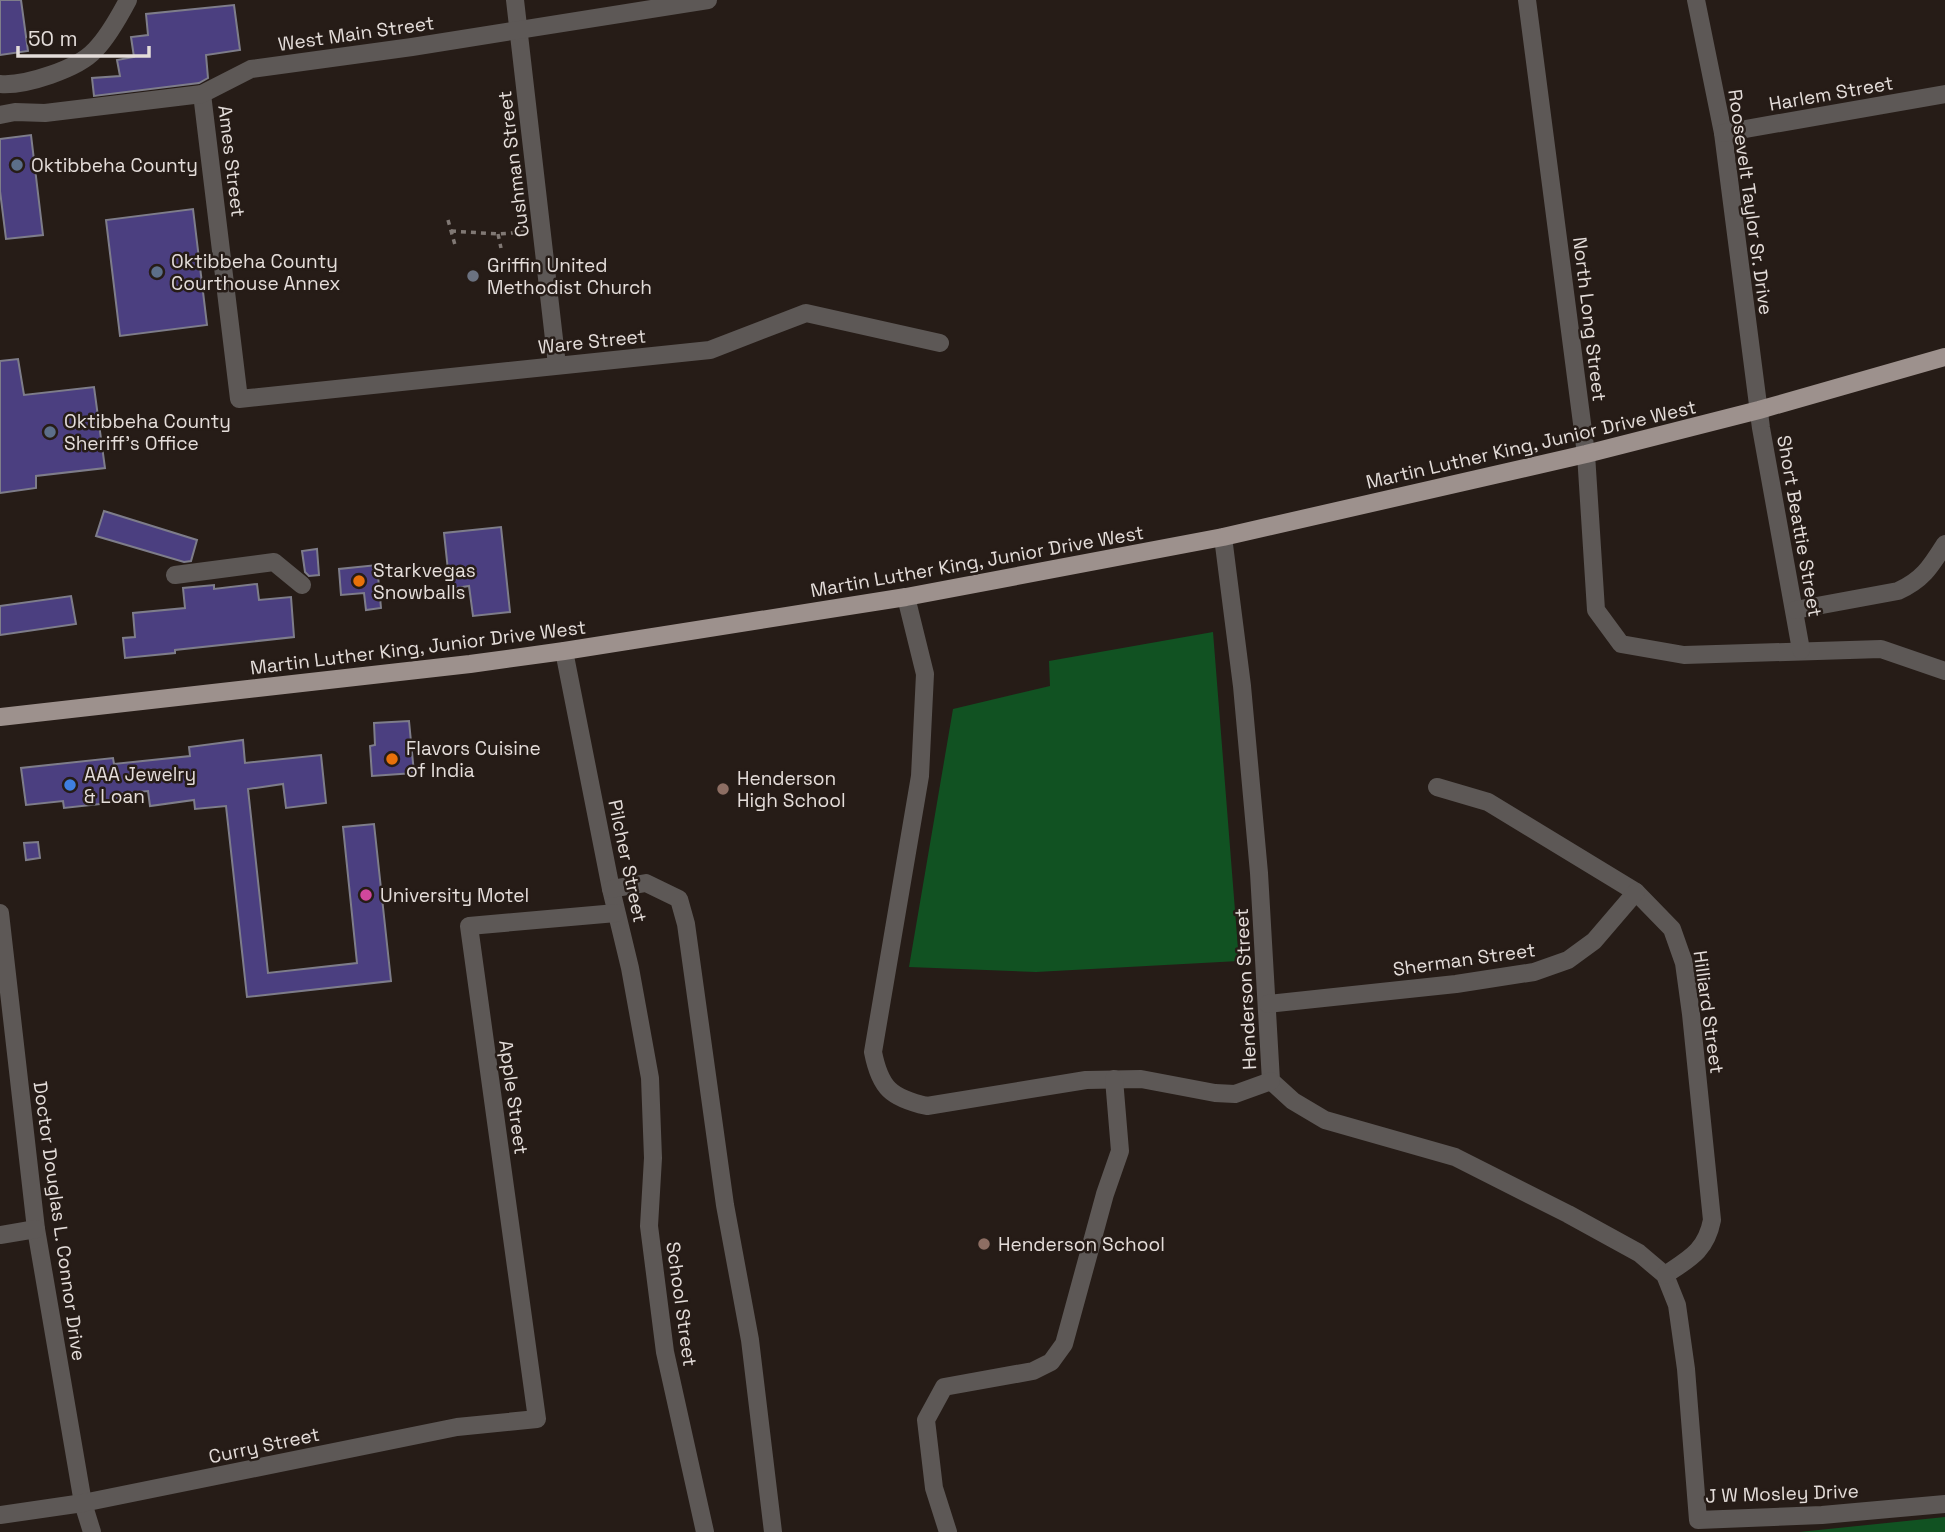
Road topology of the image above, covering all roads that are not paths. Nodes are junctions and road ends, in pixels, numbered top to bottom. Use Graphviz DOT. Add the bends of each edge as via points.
graph roads {
  1 [pos="128,0"];
  2 [pos="515,0"];
  3 [pos="708,0"];
  4 [pos="1527,0"];
  5 [pos="1696,0"];
  6 [pos="519,30"];
  7 [pos="7,84"];
  8 [pos="202,94"];
  9 [pos="1945,94"];
  10 [pos="7,113"];
  11 [pos="1723,133"];
  12 [pos="940,343"];
  13 [pos="1945,357"];
  14 [pos="557,365"];
  15 [pos="239,399"];
  16 [pos="1759,410"];
  17 [pos="1586,454"];
  18 [pos="1223,537"];
  19 [pos="1945,544"];
  20 [pos="175,575"];
  21 [pos="302,585"];
  22 [pos="906,597"];
  23 [pos="1795,610"];
  24 [pos="1801,650"];
  25 [pos="564,651"];
  26 [pos="1945,671"];
  27 [pos="0,716"];
  28 [pos="1437,787"];
  29 [pos="611,889"];
  30 [pos="1636,892"];
  31 [pos="0,913"];
  32 [pos="616,913"];
  33 [pos="1268,1004"];
  34 [pos="650,1078"];
  35 [pos="1114,1079"];
  36 [pos="1271,1081"];
  37 [pos="36,1229"];
  38 [pos="0,1235"];
  39 [pos="1665,1275"];
  40 [pos="537,1419"];
  41 [pos="82,1503"];
  42 [pos="1945,1504"];
  43 [pos="0,1515"];
  44 [pos="92,1532"];
  45 [pos="705,1532"];
  46 [pos="773,1532"];
  47 [pos="947,1532"];
  1 -- 7 [label="street" via="96,50 82,61"];
  2 -- 6 [label="street, Cushman Street"];
  3 -- 6 [label="street, West Main Street"];
  4 -- 17 [label="street, North Long Street"];
  5 -- 11 [label="street, Roosevelt Taylor Sr. Drive"];
  6 -- 8 [label="street, West Main Street" via="251,69"];
  6 -- 14 [label="street, Cushman Street"];
  7 -- 10 [label="street, West Main Street" via="18,105"];
  8 -- 10 [label="street, West Main Street" via="45,113"];
  8 -- 15 [label="street, Ames Street"];
  9 -- 11 [label="street, Harlem Street"];
  11 -- 16 [label="street, Roosevelt Taylor Sr. Drive"];
  12 -- 14 [label="street, Ware Street" via="806,313 710,351"];
  13 -- 16 [label="main road, Martin Luther King, Junior Drive West"];
  14 -- 15 [label="street, Ware Street"];
  16 -- 17 [label="main road, Martin Luther King, Junior Drive West"];
  16 -- 23 [label="street, Short Beattie Street"];
  17 -- 18 [label="main road, Martin Luther King, Junior Drive West"];
  17 -- 24 [label="street, North Long Street" via="1596,610 1621,644 1684,655"];
  18 -- 22 [label="main road, Martin Luther King, Junior Drive West"];
  18 -- 33 [label="street, Henderson Street" via="1242,686"];
  19 -- 23 [label="street" via="1926,574 1898,591"];
  20 -- 21 [label="street" via="274,562"];
  22 -- 25 [label="main road, Martin Luther King, Junior Drive West"];
  22 -- 35 [label="street" via="925,674 920,776 873,1052 878,1076 905,1101 927,1106"];
  23 -- 24 [label="street, Short Beattie Street"];
  24 -- 26 [label="street, North Long Street" via="1881,649"];
  25 -- 27 [label="main road, Martin Luther King, Junior Drive West"];
  25 -- 29 [label="street, Pilcher Street"];
  28 -- 30 [label="street, Hilliard Street" via="1488,802"];
  29 -- 32 [label="street, Pilcher Street"];
  29 -- 46 [label="street" via="646,883 679,899 686,924 725,1205 750,1340"];
  30 -- 33 [label="street, Sherman Street" via="1594,941 1568,960 1534,972"];
  30 -- 39 [label="street, Hilliard Street" via="1672,929 1684,963 1712,1220 1709,1237 1695,1255"];
  31 -- 37 [label="street, Doctor Douglas L. Connor Drive"];
  32 -- 34 [label="street, Pilcher Street"];
  32 -- 40 [label="street, Apple Street" via="469,926"];
  33 -- 36 [label="street, Henderson Street"];
  34 -- 45 [label="street, School Street" via="653,1158 649,1226 665,1352"];
  35 -- 36 [label="street" via="1235,1094"];
  35 -- 47 [label="street" via="1120,1151 1064,1344 1051,1362 1033,1371 944,1387 926,1420 934,1488"];
  36 -- 39 [label="street, Henderson Street" via="1325,1120 1455,1157 1627,1247"];
  37 -- 38 [label="street"];
  37 -- 41 [label="street, Doctor Douglas L. Connor Drive"];
  39 -- 42 [label="street, J W Mosley Drive" via="1677,1305 1686,1369 1698,1520"];
  40 -- 41 [label="street, Curry Street" via="457,1427"];
  41 -- 43 [label="street, Curry Street"];
  41 -- 44 [label="street, Doctor Douglas L. Connor Drive"];
}
